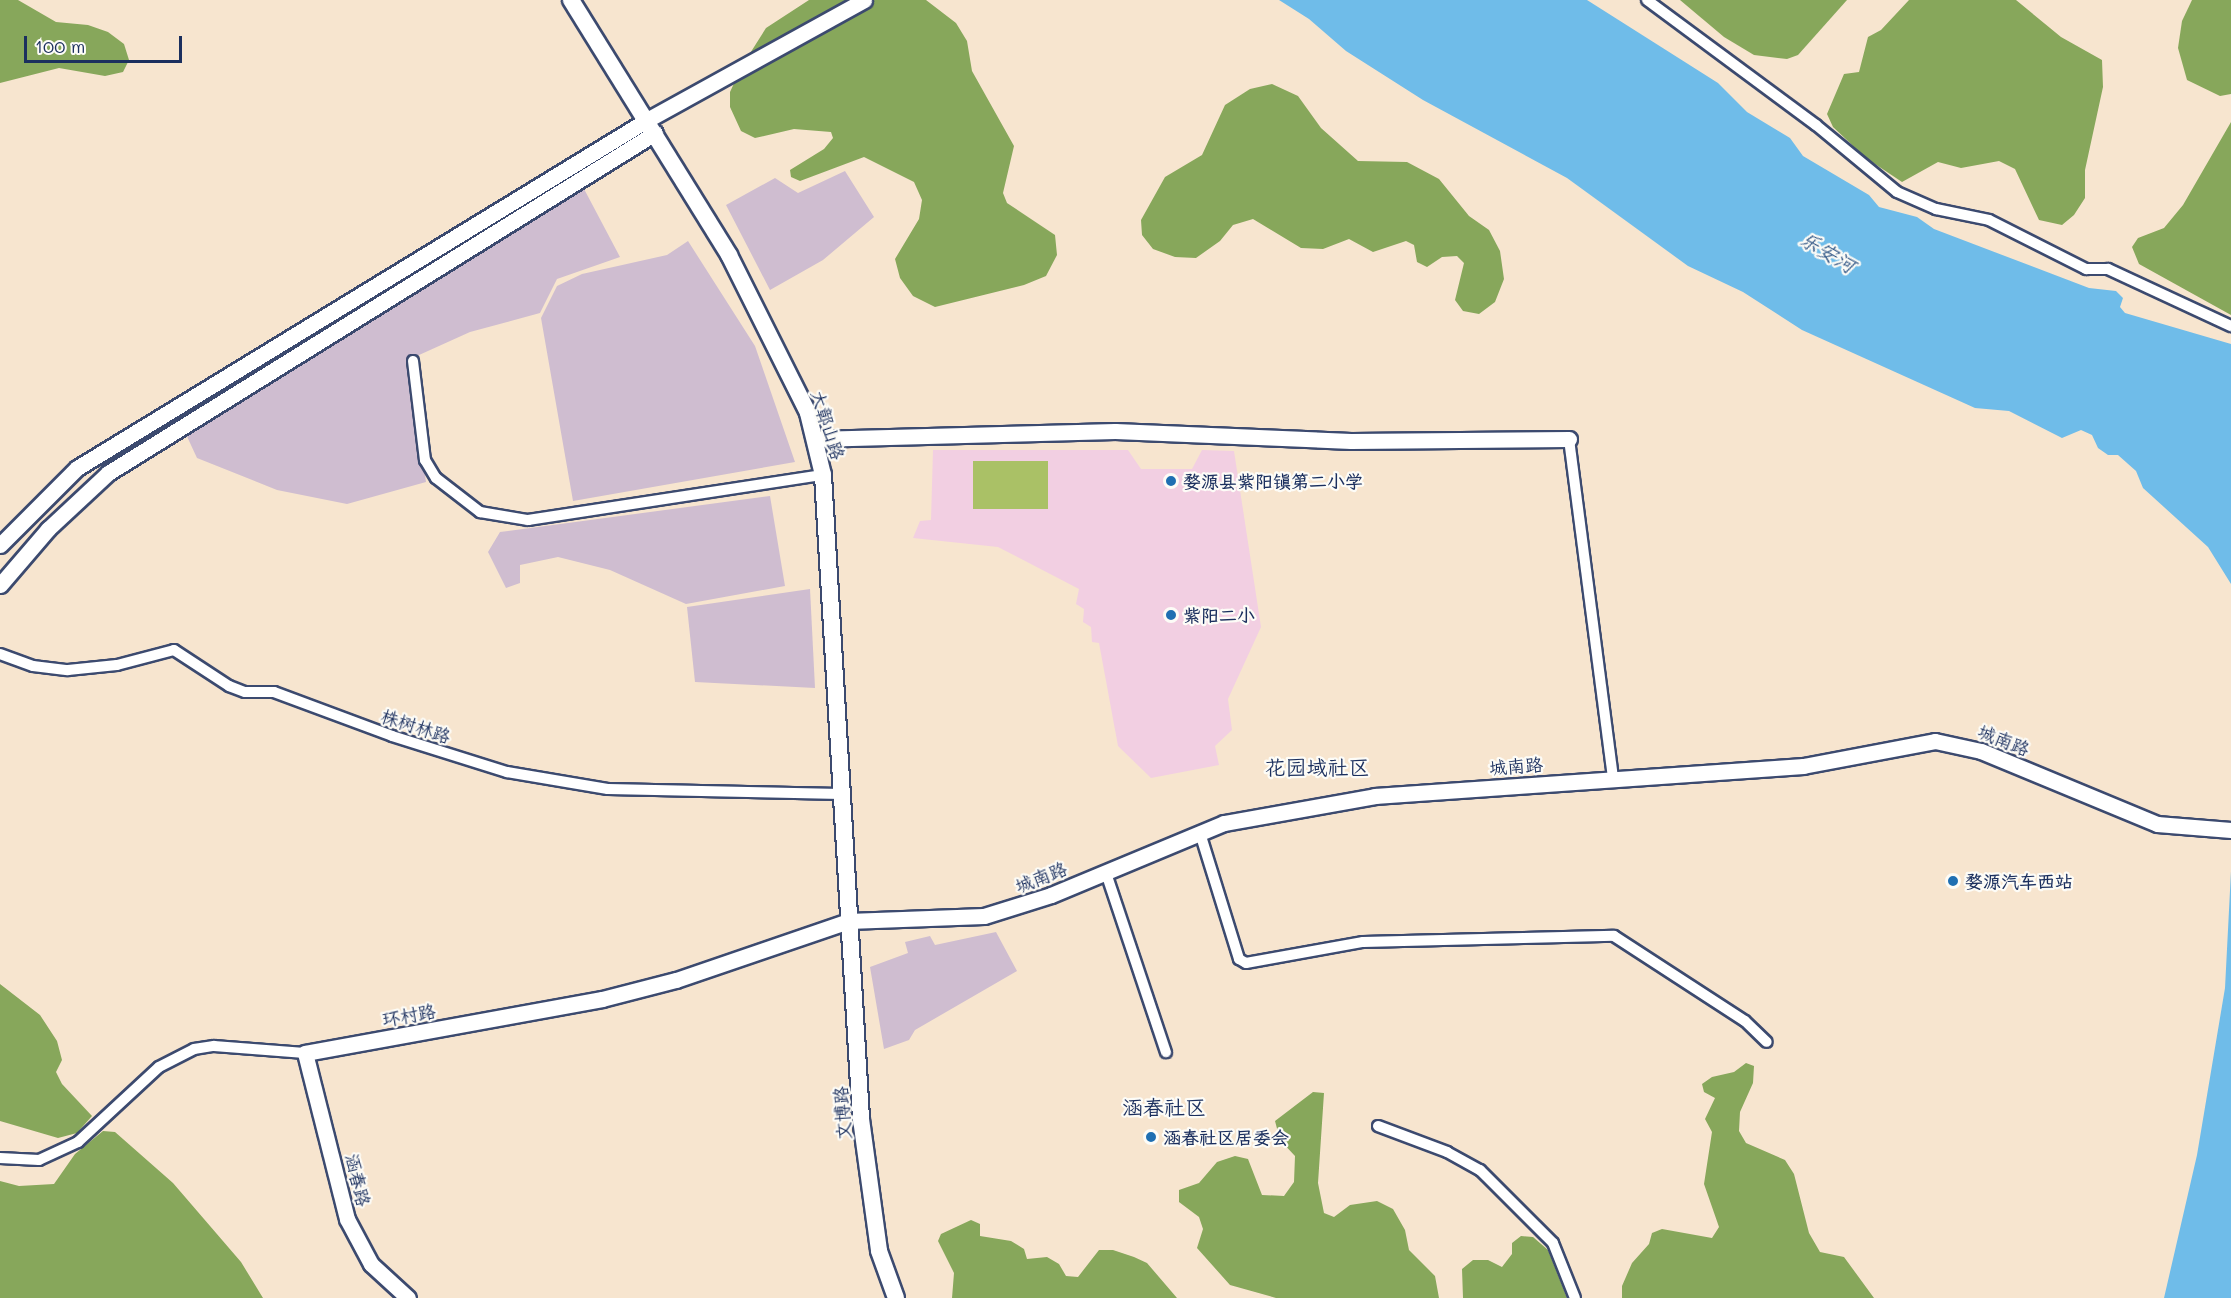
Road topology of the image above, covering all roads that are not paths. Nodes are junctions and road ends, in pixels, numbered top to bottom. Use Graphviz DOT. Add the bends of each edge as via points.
graph roads {
  1 [pos="571,0"];
  2 [pos="864,0"];
  3 [pos="1647,0"];
  4 [pos="651,127"];
  5 [pos="2231,326"];
  6 [pos="413,361"];
  7 [pos="814,439"];
  8 [pos="1569,439"];
  9 [pos="823,475"];
  10 [pos="0,545"];
  11 [pos="0,585"];
  12 [pos="0,654"];
  13 [pos="1613,779"];
  14 [pos="841,794"];
  15 [pos="2231,830"];
  16 [pos="1200,833"];
  17 [pos="1106,873"];
  18 [pos="848,921"];
  19 [pos="1767,1042"];
  20 [pos="1166,1052"];
  21 [pos="305,1053"];
  22 [pos="1378,1126"];
  23 [pos="0,1158"];
  24 [pos="408,1298"];
  25 [pos="896,1298"];
  26 [pos="1575,1298"];
  1 -- 4 [label="main road, 大鄣山路"];
  2 -- 4 [label="street"];
  3 -- 5 [label="street" via="1816,125 1897,192 1936,209 1989,220 2086,269 2108,269"];
  4 -- 7 [label="main road, 大鄣山路" via="729,255 807,413"];
  4 -- 10 [label="street" via="77,468"];
  4 -- 11 [label="street" via="108,473 48,529"];
  6 -- 9 [label="street" via="425,460 436,478 480,512 528,520"];
  7 -- 8 [label="street" via="1115,431 1352,441"];
  7 -- 9 [label="main road, 大鄣山路"];
  8 -- 13 [label="street"];
  9 -- 14 [label="main road, 大鄣山路"];
  12 -- 14 [label="street, 株树林路" via="33,666 68,670 117,665 174,650 245,692 274,692 392,736 529,776 608,789"];
  13 -- 15 [label="street, 城南路" via="1803,766 1910,744 1957,743 2157,824"];
  13 -- 16 [label="street, 城南路" via="1375,796 1224,823"];
  14 -- 18 [label="main road, 大鄣山路"];
  16 -- 17 [label="street, 城南路"];
  16 -- 19 [label="street" via="1239,959 1246,963 1363,942 1614,936 1745,1021"];
  17 -- 18 [label="street, 城南路" via="984,916"];
  17 -- 20 [label="street"];
  18 -- 21 [label="street, 环村路" via="676,980 602,999"];
  18 -- 25 [label="main road, 文博路" via="867,1180 879,1251"];
  21 -- 23 [label="street, 环村路" via="214,1046 194,1049 159,1067 78,1142 39,1160"];
  21 -- 24 [label="street, 涵春路" via="347,1219 371,1264"];
  22 -- 26 [label="street" via="1447,1152 1480,1170 1554,1243"];
}
